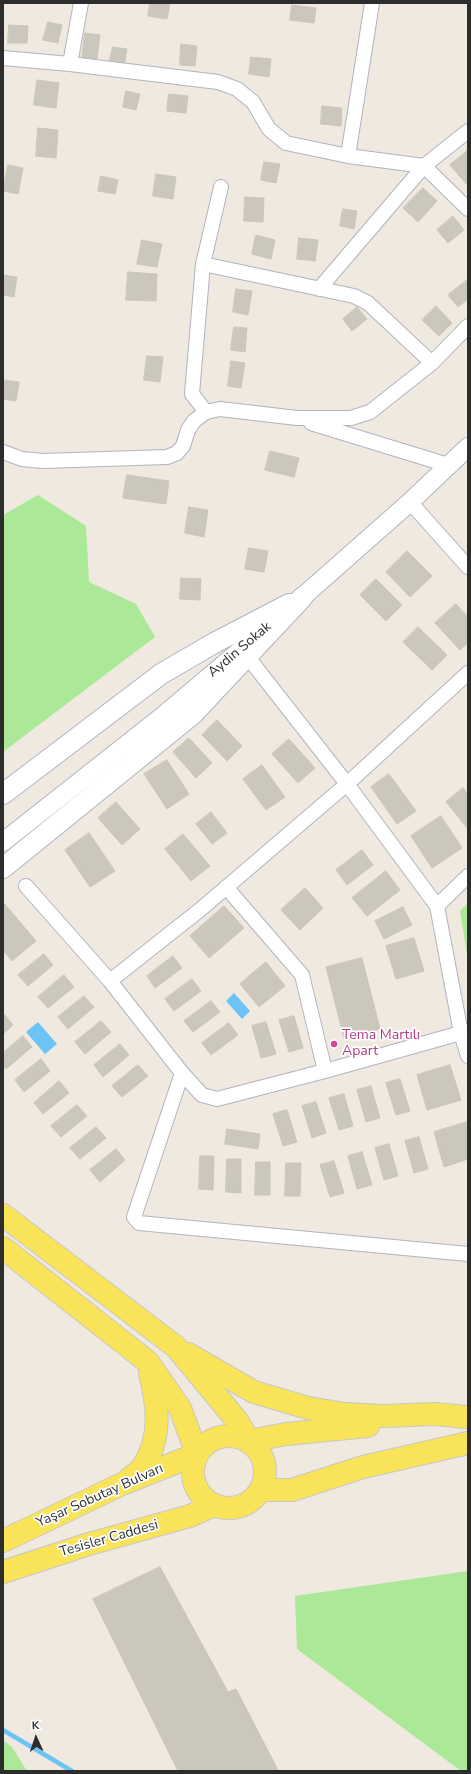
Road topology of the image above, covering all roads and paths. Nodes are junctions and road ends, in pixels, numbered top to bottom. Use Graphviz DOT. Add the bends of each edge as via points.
graph roads {
  1 [pos="81,3"];
  2 [pos="372,3"];
  3 [pos="3,58"];
  4 [pos="70,64"];
  5 [pos="468,131"];
  6 [pos="348,156"];
  7 [pos="424,166"];
  8 [pos="221,187"];
  9 [pos="468,210"];
  10 [pos="203,264"];
  11 [pos="319,289"];
  12 [pos="468,326"];
  13 [pos="432,363"];
  14 [pos="206,412"];
  15 [pos="297,418"];
  16 [pos="468,447"];
  17 [pos="3,452"];
  18 [pos="448,465"];
  19 [pos="410,502"];
  20 [pos="468,567"];
  21 [pos="302,598"];
  22 [pos="247,656"];
  23 [pos="468,673"];
  24 [pos="347,784"];
  25 [pos="3,794"];
  26 [pos="3,827"];
  27 [pos="3,842"];
  28 [pos="3,868"];
  29 [pos="468,876"];
  30 [pos="26,886"];
  31 [pos="226,887"];
  32 [pos="437,906"];
  33 [pos="110,981"];
  34 [pos="464,1032"];
  35 [pos="468,1056"];
  36 [pos="325,1071"];
  37 [pos="182,1073"];
  38 [pos="3,1215"];
  39 [pos="3,1248"];
  40 [pos="468,1254"];
  41 [pos="176,1347"];
  42 [pos="148,1362"];
  43 [pos="467,1417"];
  44 [pos="249,1441"];
  45 [pos="468,1443"];
  46 [pos="198,1454"];
  47 [pos="122,1484"];
  48 [pos="261,1490"];
  49 [pos="214,1505"];
  50 [pos="6,1535"];
  51 [pos="3,1572"];
  1 -- 4 [label="street"];
  2 -- 6 [label="street"];
  3 -- 4 [label="street"];
  4 -- 6 [label="street" via="218,82 237,89 253,102 269,129 286,143"];
  5 -- 7 [label="street"];
  6 -- 7 [label="street"];
  7 -- 9 [label="street"];
  7 -- 11 [label="street"];
  8 -- 10 [label="street"];
  10 -- 11 [label="street"];
  10 -- 14 [label="street" via="192,394"];
  11 -- 13 [label="street" via="354,296 368,303"];
  12 -- 13 [label="street"];
  13 -- 15 [label="street" via="370,412 351,418"];
  14 -- 15 [label="street" via="220,409"];
  14 -- 17 [label="street" via="194,421 180,450 167,457 43,460 22,459"];
  15 -- 18 [label="street"];
  16 -- 18 [label="street, Aydin Sokak"];
  18 -- 19 [label="street, Aydin Sokak"];
  19 -- 20 [label="street"];
  19 -- 21 [label="street, Aydin Sokak"];
  21 -- 22 [label="main road"];
  21 -- 25 [label="main road" via="216,642 161,674"];
  21 -- 26 [label="street"];
  21 -- 27 [label="street, Aydin Sokak" via="164,715"];
  22 -- 24 [label="street"];
  22 -- 28 [label="main road" via="193,714"];
  23 -- 24 [label="street"];
  24 -- 31 [label="street"];
  24 -- 32 [label="street"];
  29 -- 32 [label="street"];
  30 -- 33 [label="street"];
  31 -- 33 [label="street"];
  31 -- 36 [label="street" via="302,975"];
  32 -- 34 [label="street"];
  33 -- 37 [label="street"];
  34 -- 35 [label="street"];
  34 -- 36 [label="street"];
  36 -- 37 [label="street" via="217,1099 202,1095"];
  37 -- 40 [label="street" via="134,1217 138,1223"];
  38 -- 41 [label="main road"];
  39 -- 42 [label="main road"];
  41 -- 43 [label="main road" via="254,1392 308,1408 345,1414 435,1414"];
  41 -- 44 [label="main road" via="238,1422"];
  42 -- 46 [label="main road" via="180,1408"];
  42 -- 47 [label="main road" via="157,1402 156,1438 143,1468"];
  43 -- 44 [label="main road" via="286,1434"];
  44 -- 46 [label="main road" via="232,1436 215,1438"];
  44 -- 48 [label="main road" via="257,1448 266,1468"];
  45 -- 48 [label="main road" via="364,1467 292,1490"];
  46 -- 47 [label="main road, Yaşar Sobutay Bulvarı"];
  46 -- 49 [label="main road" via="193,1465 193,1477 200,1493"];
  47 -- 50 [label="main road, Yaşar Sobutay Bulvarı"];
  48 -- 49 [label="main road" via="250,1501 235,1508"];
  49 -- 51 [label="main road, Tesisler Caddesi" via="190,1516 89,1544"];
}
